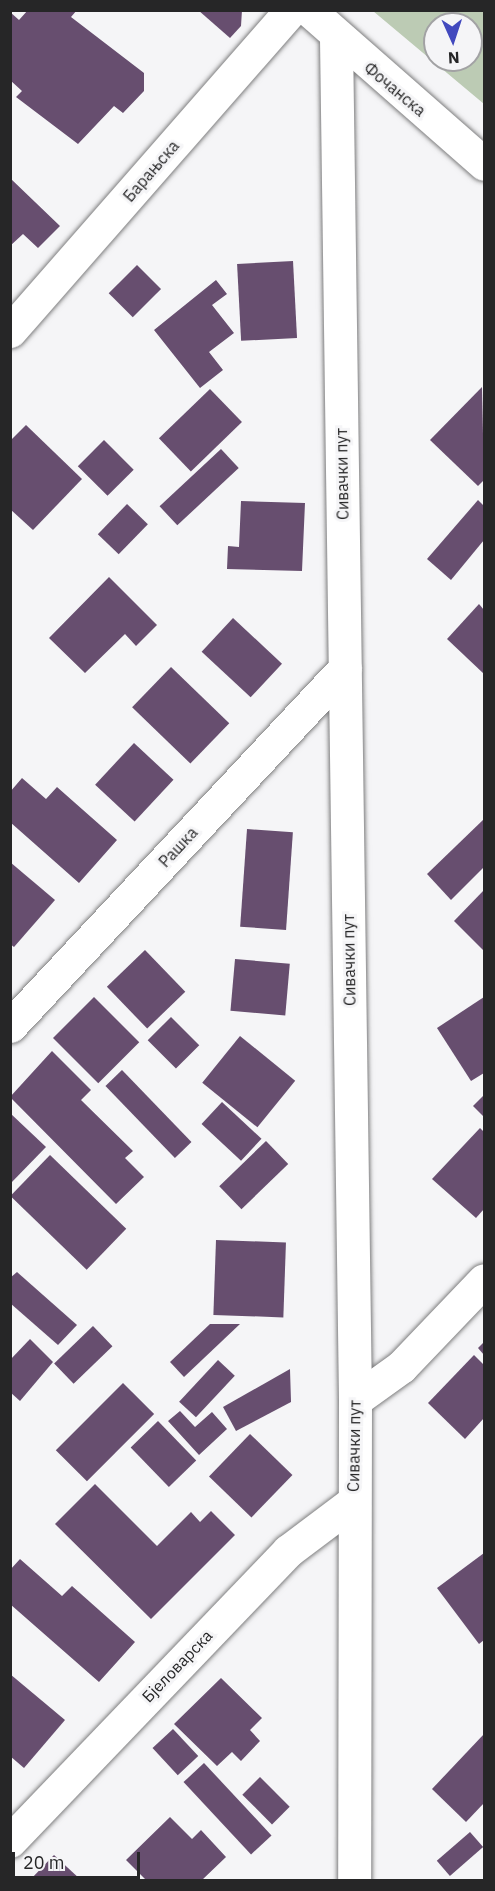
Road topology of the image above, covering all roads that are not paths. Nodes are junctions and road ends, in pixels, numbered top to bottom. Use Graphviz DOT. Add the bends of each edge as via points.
graph roads {
  1 [pos="291,10"];
  2 [pos="309,10"];
  3 [pos="336,39"];
  4 [pos="484,164"];
  5 [pos="10,331"];
  6 [pos="345,668"];
  7 [pos="10,1026"];
  8 [pos="484,1280"];
  9 [pos="355,1400"];
  10 [pos="353,1502"];
  11 [pos="10,1841"];
  12 [pos="354,1881"];
  1 -- 5 [label="street, Барањска"];
  2 -- 3 [label="street, Фочанска"];
  3 -- 4 [label="street, Фочанска"];
  3 -- 6 [label="street, Сивачки пут"];
  6 -- 7 [label="street, Рашка"];
  6 -- 9 [label="street, Сивачки пут"];
  8 -- 9 [label="street" via="410,1359"];
  9 -- 10 [label="street, Сивачки пут"];
  10 -- 11 [label="street, Бјеловарска" via="288,1551"];
  10 -- 12 [label="street, Сивачки пут"];
}
